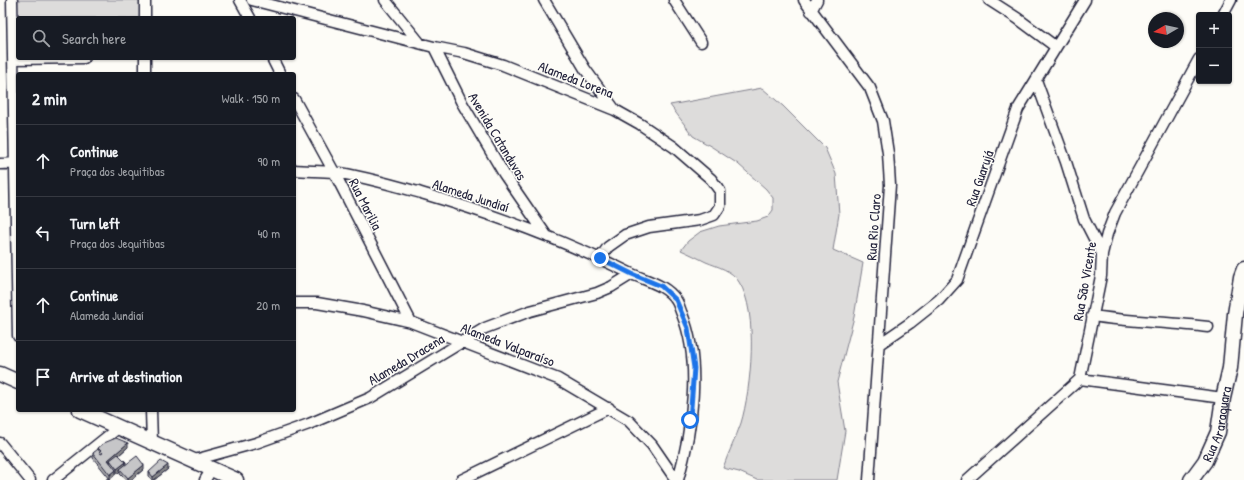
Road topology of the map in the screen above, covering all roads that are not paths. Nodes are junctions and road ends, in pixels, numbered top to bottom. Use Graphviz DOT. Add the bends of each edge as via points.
graph roads {
  1 [pos="12,0"];
  2 [pos="145,0"];
  3 [pos="240,0"];
  4 [pos="252,0"];
  5 [pos="385,0"];
  6 [pos="544,0"];
  7 [pos="674,0"];
  8 [pos="804,0"];
  9 [pos="817,0"];
  10 [pos="989,0"];
  11 [pos="1085,0"];
  12 [pos="1231,0"];
  13 [pos="811,11"];
  14 [pos="1225,12"];
  15 [pos="145,16"];
  16 [pos="249,16"];
  17 [pos="419,42"];
  18 [pos="701,42"];
  19 [pos="434,47"];
  20 [pos="1056,47"];
  21 [pos="13,60"];
  22 [pos="16,60"];
  23 [pos="144,60"];
  24 [pos="273,60"];
  25 [pos="1196,64"];
  26 [pos="145,72"];
  27 [pos="279,72"];
  28 [pos="1036,80"];
  29 [pos="296,103"];
  30 [pos="615,110"];
  31 [pos="16,137"];
  32 [pos="16,163"];
  33 [pos="0,164"];
  34 [pos="296,170"];
  35 [pos="334,172"];
  36 [pos="546,235"];
  37 [pos="1102,254"];
  38 [pos="600,258"];
  39 [pos="1244,269"];
  40 [pos="632,274"];
  41 [pos="296,303"];
  42 [pos="1092,316"];
  43 [pos="411,322"];
  44 [pos="1208,326"];
  45 [pos="463,342"];
  46 [pos="878,345"];
  47 [pos="1080,379"];
  48 [pos="1223,398"];
  49 [pos="609,408"];
  50 [pos="84,412"];
  51 [pos="151,412"];
  52 [pos="118,428"];
  53 [pos="0,442"];
  54 [pos="152,443"];
  55 [pos="191,460"];
  56 [pos="208,475"];
  57 [pos="30,480"];
  58 [pos="53,480"];
  59 [pos="236,480"];
  60 [pos="461,480"];
  61 [pos="677,480"];
  62 [pos="869,480"];
  63 [pos="967,480"];
  64 [pos="1191,480"];
  1 -- 21 [label="street"];
  2 -- 15 [label="street"];
  3 -- 16 [label="street"];
  4 -- 17 [label="street, Alameda Lorena"];
  5 -- 17 [label="street"];
  6 -- 30 [label="street" via="585,69"];
  7 -- 18 [label="street"];
  8 -- 13 [label="street, Rua Rio Claro"];
  9 -- 13 [label="street"];
  10 -- 20 [label="street"];
  11 -- 20 [label="street, Rua Guarujá"];
  12 -- 14 [label="street"];
  13 -- 46 [label="street, Rua Rio Claro" via="870,88 883,121 890,185"];
  17 -- 19 [label="street, Alameda Lorena"];
  19 -- 30 [label="street, Alameda Lorena" via="464,52 502,65"];
  19 -- 36 [label="street, Avenida Catanduvas" via="462,103 504,174"];
  20 -- 28 [label="street, Rua Guarujá"];
  21 -- 22 [label="street"];
  21 -- 31 [label="street"];
  23 -- 26 [label="street"];
  24 -- 27 [label="street"];
  25 -- 37 [label="street, Rua São Vicente" via="1115,213"];
  28 -- 37 [label="street" via="1084,219"];
  28 -- 46 [label="street, Rua Guarujá" via="1018,110 957,280 940,300"];
  29 -- 35 [label="street, Rua Marilia"];
  30 -- 38 [label="street, Alameda Lorena" via="674,147 711,179 720,191 720,206 714,215 700,220 649,227 625,236 608,247"];
  32 -- 33 [label="street"];
  34 -- 35 [label="street, Alameda Jundiaí"];
  35 -- 36 [label="street, Alameda Jundiaí" via="383,182 457,203"];
  35 -- 43 [label="street, Rua Marilia"];
  36 -- 38 [label="street, Alameda Jundiaí"];
  37 -- 42 [label="street, Rua São Vicente" via="1101,276"];
  38 -- 40 [label="street, Alameda Jundiaí"];
  39 -- 48 [label="main road, Rua Araraquara" via="1234,314 1230,368"];
  40 -- 45 [label="street, Alameda Dracena" via="597,293 485,328"];
  40 -- 61 [label="street, Alameda Jundiaí" via="661,286 676,300 688,328 694,368 687,446"];
  41 -- 43 [label="street, Alameda Valparaíso" via="318,303"];
  42 -- 44 [label="street"];
  42 -- 47 [label="street, Rua São Vicente"];
  43 -- 45 [label="street, Alameda Valparaíso"];
  45 -- 49 [label="street, Alameda Valparaíso" via="558,379"];
  45 -- 55 [label="street, Alameda Dracena" via="364,400 309,424 264,440"];
  46 -- 62 [label="street, Rua Rio Claro"];
  47 -- 48 [label="street"];
  47 -- 63 [label="street"];
  48 -- 64 [label="main road, Rua Araraquara" via="1218,432 1205,461"];
  49 -- 60 [label="street"];
  49 -- 61 [label="street, Alameda Valparaíso" via="629,421 652,445"];
  50 -- 52 [label="main road"];
  51 -- 54 [label="street"];
  52 -- 54 [label="main road"];
  52 -- 58 [label="street"];
  53 -- 57 [label="street"];
  54 -- 55 [label="main road"];
  55 -- 56 [label="main road"];
  56 -- 59 [label="main road"];
}
